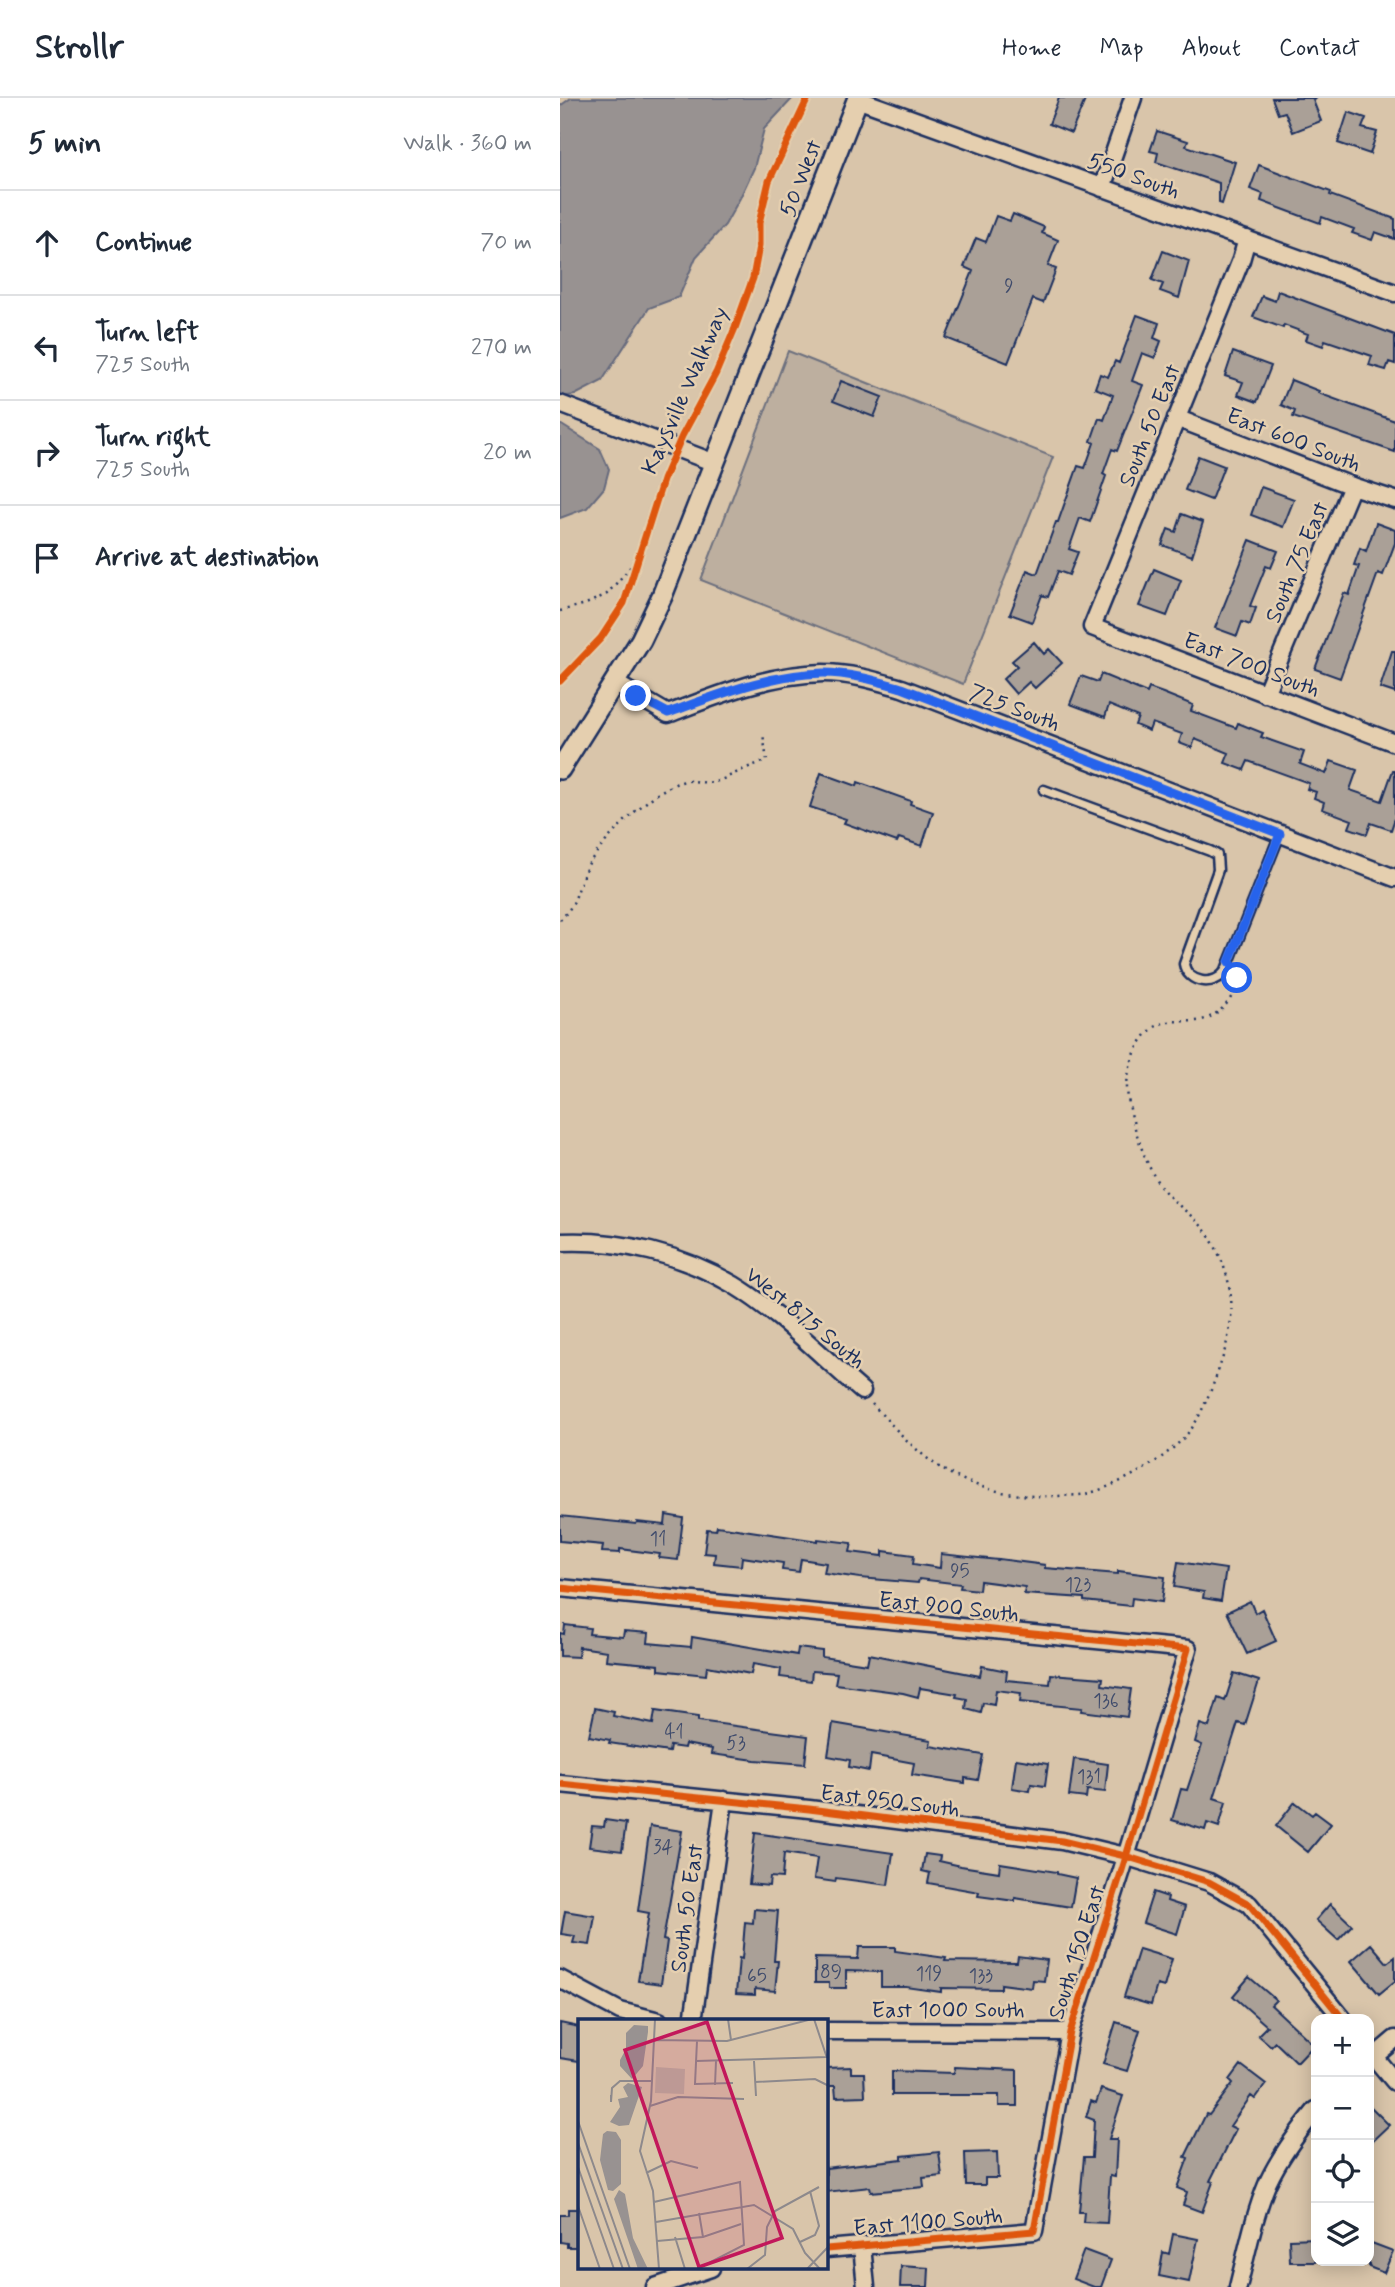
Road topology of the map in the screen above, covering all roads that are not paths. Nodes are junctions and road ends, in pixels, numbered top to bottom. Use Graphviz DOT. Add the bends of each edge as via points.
graph roads {
  1 [pos="1133,98"];
  2 [pos="858,99"];
  3 [pos="1102,188"];
  4 [pos="1247,239"];
  5 [pos="1395,293"];
  6 [pos="560,404"];
  7 [pos="1177,418"];
  8 [pos="715,463"];
  9 [pos="1352,486"];
  10 [pos="1395,500"];
  11 [pos="1092,627"];
  12 [pos="615,683"];
  13 [pos="1265,694"];
  14 [pos="1395,743"];
  15 [pos="560,769"];
  16 [pos="1044,790"];
  17 [pos="1280,834"];
  18 [pos="1395,878"];
  19 [pos="560,1242"];
  20 [pos="862,1391"];
  21 [pos="560,1588"];
  22 [pos="1188,1649"];
  23 [pos="560,1783"];
  24 [pos="724,1801"];
  25 [pos="1125,1856"];
  26 [pos="560,1979"];
  27 [pos="1339,2014"];
  28 [pos="651,2019"];
  29 [pos="693,2019"];
  30 [pos="828,2031"];
  31 [pos="1070,2032"];
  32 [pos="1395,2039"];
  33 [pos="1374,2053"];
  34 [pos="1374,2060"];
  35 [pos="1395,2082"];
  36 [pos="1311,2116"];
  37 [pos="1034,2231"];
  38 [pos="862,2246"];
  39 [pos="828,2249"];
  40 [pos="705,2270"];
  41 [pos="655,2287"];
  42 [pos="866,2287"];
  43 [pos="1239,2287"];
  1 -- 3 [label="street"];
  2 -- 3 [label="street, 550 South"];
  2 -- 8 [label="street, 50 West"];
  3 -- 4 [label="street, 550 South"];
  4 -- 5 [label="street, 550 South"];
  4 -- 7 [label="street, South 50 East"];
  6 -- 8 [label="street"];
  7 -- 9 [label="street, East 600 South"];
  7 -- 11 [label="street, South 50 East"];
  8 -- 12 [label="street, 50 West" via="662,596"];
  9 -- 10 [label="street, East 600 South"];
  9 -- 13 [label="street, South 75 East"];
  11 -- 13 [label="street, East 700 South"];
  12 -- 15 [label="street, 50 West"];
  12 -- 17 [label="street, 725 South" via="668,713 737,688 790,676 825,673 862,678 902,688"];
  13 -- 14 [label="street, East 700 South"];
  16 -- 17 [label="lane" via="1215,852 1218,870 1184,964 1188,975 1208,982 1222,976 1229,962"];
  17 -- 18 [label="street, 725 South"];
  19 -- 20 [label="street, West 875 South" via="638,1248 705,1270 763,1306"];
  21 -- 22 [label="street, East 900 South"];
  22 -- 25 [label="street, South 150 East"];
  23 -- 24 [label="street, East 950 South"];
  24 -- 25 [label="street, East 950 South" via="1062,1841"];
  24 -- 29 [label="street, South 50 East"];
  25 -- 27 [label="street, East 950 South" via="1209,1882 1249,1904"];
  25 -- 31 [label="street, South 150 East"];
  26 -- 28 [label="street" via="620,2011"];
  30 -- 31 [label="street, East 1000 South"];
  31 -- 37 [label="street, South 150 East"];
  32 -- 33 [label="street"];
  34 -- 35 [label="street"];
  36 -- 43 [label="street" via="1268,2182"];
  37 -- 38 [label="street, East 1100 South"];
  38 -- 39 [label="street, East 1100 South"];
  38 -- 42 [label="street"];
  40 -- 41 [label="street"];
}
